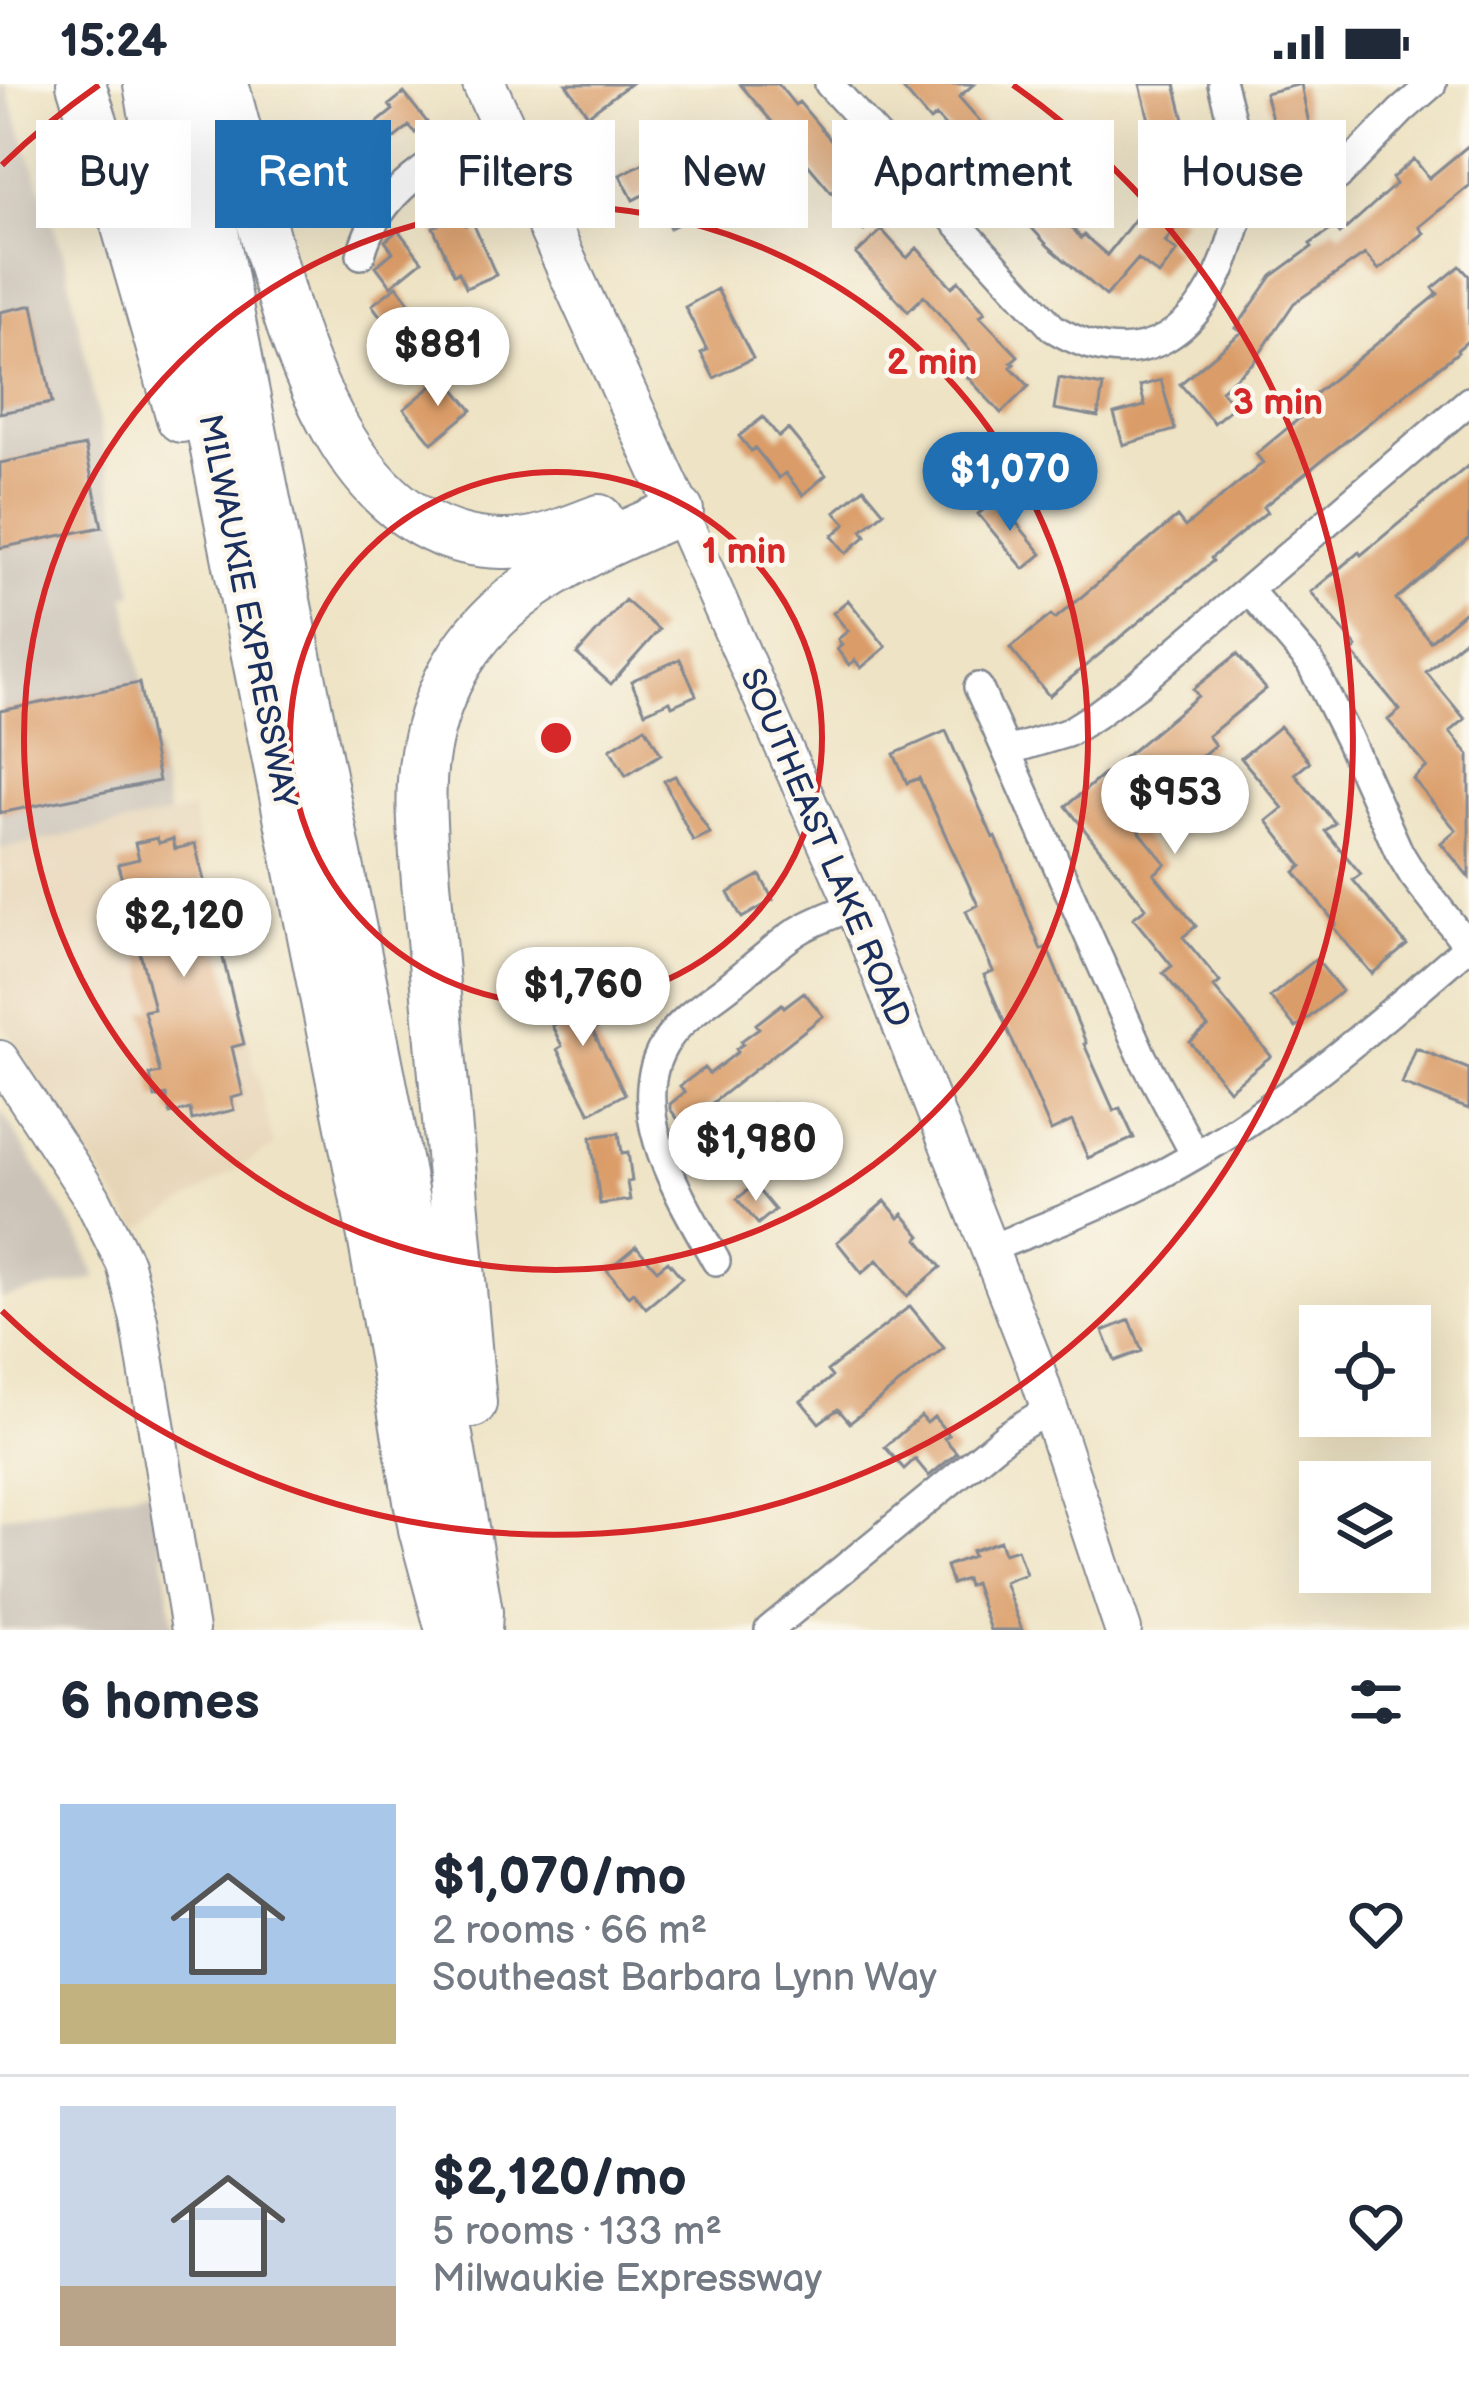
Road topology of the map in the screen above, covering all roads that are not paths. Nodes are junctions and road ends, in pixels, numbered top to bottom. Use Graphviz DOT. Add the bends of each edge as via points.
graph roads {
  1 [pos="81,84"];
  2 [pos="148,84"];
  3 [pos="187,84"];
  4 [pos="224,84"];
  5 [pos="1222,84"];
  6 [pos="1432,84"];
  7 [pos="839,88"];
  8 [pos="495,97"];
  9 [pos="1230,120"];
  10 [pos="1346,168"];
  11 [pos="1234,228"];
  12 [pos="361,255"];
  13 [pos="1469,401"];
  14 [pos="674,499"];
  15 [pos="1249,591"];
  16 [pos="978,687"];
  17 [pos="266,703"];
  18 [pos="1007,751"];
  19 [pos="854,906"];
  20 [pos="1468,946"];
  21 [pos="0,1059"];
  22 [pos="1195,1155"];
  23 [pos="989,1249"];
  24 [pos="716,1262"];
  25 [pos="1049,1409"];
  26 [pos="468,1624"];
  27 [pos="190,1630"];
  28 [pos="769,1630"];
  29 [pos="1123,1630"];
  1 -- 17 [label="highway"];
  2 -- 17 [label="highway, MILWAUKIE EXPRESSWAY"];
  3 -- 26 [label="highway, MILWAUKIE EXPRESSWAY" via="418,1263"];
  4 -- 14 [label="highway" via="309,379 348,448 402,508 464,539 502,544"];
  5 -- 9 [label="street"];
  6 -- 10 [label="street"];
  7 -- 11 [label="street" via="1038,315 1101,349 1160,342 1188,322 1209,297"];
  8 -- 12 [label="street" via="389,200 369,226"];
  8 -- 14 [label="main road, SOUTHEAST LAKE ROAD"];
  13 -- 15 [label="street"];
  14 -- 19 [label="main road, SOUTHEAST LAKE ROAD"];
  14 -- 26 [label="highway" via="495,613 452,673 424,755 426,882 478,1476"];
  15 -- 18 [label="street" via="1096,715"];
  15 -- 20 [label="street" via="1310,662 1399,852"];
  16 -- 18 [label="street"];
  17 -- 26 [label="highway, MILWAUKIE EXPRESSWAY" via="423,1528"];
  18 -- 22 [label="street" via="1143,1058"];
  19 -- 23 [label="main road, SOUTHEAST LAKE ROAD"];
  19 -- 24 [label="street" via="796,933 678,1027 660,1052 652,1120 673,1182"];
  20 -- 22 [label="street" via="1383,1021"];
  21 -- 27 [label="main road" via="92,1198 124,1264"];
  22 -- 23 [label="street"];
  23 -- 25 [label="main road, SOUTHEAST LAKE ROAD"];
  25 -- 28 [label="street"];
  25 -- 29 [label="main road, SOUTHEAST LAKE ROAD"];
}
